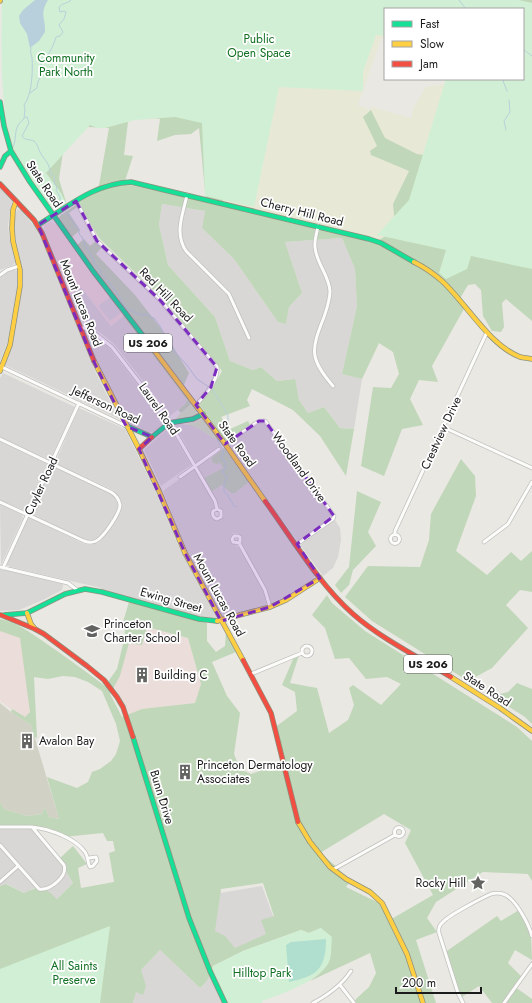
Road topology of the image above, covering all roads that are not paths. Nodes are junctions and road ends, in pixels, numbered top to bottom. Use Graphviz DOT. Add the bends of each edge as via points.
graph roads {
  1 [pos="0,102"];
  2 [pos="11,151"];
  3 [pos="0,167"];
  4 [pos="0,184"];
  5 [pos="187,195"];
  6 [pos="76,201"];
  7 [pos="18,203"];
  8 [pos="54,216"];
  9 [pos="38,225"];
  10 [pos="318,226"];
  11 [pos="19,266"];
  12 [pos="0,275"];
  13 [pos="81,328"];
  14 [pos="487,332"];
  15 [pos="249,338"];
  16 [pos="532,359"];
  17 [pos="0,368"];
  18 [pos="333,386"];
  19 [pos="79,403"];
  20 [pos="196,405"];
  21 [pos="203,414"];
  22 [pos="170,423"];
  23 [pos="126,426"];
  24 [pos="443,428"];
  25 [pos="152,438"];
  26 [pos="0,440"];
  27 [pos="225,444"];
  28 [pos="139,449"];
  29 [pos="219,449"];
  30 [pos="51,463"];
  31 [pos="195,466"];
  32 [pos="532,468"];
  33 [pos="180,477"];
  34 [pos="532,482"];
  35 [pos="0,502"];
  36 [pos="217,509"];
  37 [pos="27,515"];
  38 [pos="395,534"];
  39 [pos="484,542"];
  40 [pos="238,543"];
  41 [pos="297,544"];
  42 [pos="1,567"];
  43 [pos="320,578"];
  44 [pos="63,582"];
  45 [pos="78,590"];
  46 [pos="71,592"];
  47 [pos="270,607"];
  48 [pos="27,613"];
  49 [pos="1,615"];
  50 [pos="221,620"];
  51 [pos="35,630"];
  52 [pos="302,653"];
  53 [pos="251,674"];
  54 [pos="532,731"];
  55 [pos="0,827"];
  56 [pos="32,828"];
  57 [pos="395,835"];
  58 [pos="0,845"];
  59 [pos="89,858"];
  60 [pos="18,866"];
  61 [pos="334,869"];
  62 [pos="0,882"];
  63 [pos="532,936"];
  64 [pos="532,964"];
  65 [pos="351,972"];
  66 [pos="340,985"];
  67 [pos="225,1003"];
  68 [pos="314,1003"];
  69 [pos="354,1003"];
  70 [pos="423,1003"];
  71 [pos="463,1003"];
  72 [pos="504,1003"];
  1 -- 2 [label="main road, State Road / US 206"];
  2 -- 3 [label="main road" via="5,156"];
  2 -- 8 [label="main road, State Road / US 206"];
  4 -- 7 [label="main road, Mount Lucas Road"];
  5 -- 6 [label="main road, Cherry Hill Road" via="138,183 123,182 102,186"];
  5 -- 10 [label="main road, Cherry Hill Road"];
  5 -- 15 [label="street" via="180,231 182,244 229,294"];
  6 -- 8 [label="main road, Cherry Hill Road"];
  6 -- 20 [label="street, Red Hill Road" via="97,241 160,300 217,367 211,387"];
  7 -- 9 [label="main road, Mount Lucas Road"];
  7 -- 11 [label="main road" via="13,214 12,228"];
  8 -- 9 [label="main road, Cherry Hill Road"];
  8 -- 20 [label="main road, State Road / US 206"];
  9 -- 13 [label="main road, Mount Lucas Road"];
  10 -- 14 [label="main road, Cherry Hill Road" via="376,241 421,266 448,287"];
  10 -- 18 [label="street" via="316,253 327,279 330,295 316,338 314,353 321,371"];
  11 -- 12 [label="street"];
  11 -- 17 [label="main road" via="20,286 12,338"];
  13 -- 22 [label="street, Laurel Road" via="88,328 112,347"];
  13 -- 23 [label="main road, Mount Lucas Road" via="93,360"];
  14 -- 16 [label="main road, Cherry Hill Road" via="515,355"];
  14 -- 24 [label="street, Crestview Drive"];
  17 -- 19 [label="street, Jefferson Road"];
  19 -- 23 [label="street, Jefferson Road"];
  19 -- 30 [label="street, Cuyler Road"];
  20 -- 21 [label="main road, State Road / US 206"];
  21 -- 22 [label="main road" via="195,420"];
  21 -- 27 [label="main road, State Road / US 206"];
  22 -- 25 [label="main road"];
  22 -- 31 [label="street, Laurel Road"];
  23 -- 25 [label="main road, Jefferson Road"];
  23 -- 28 [label="main road, Mount Lucas Road"];
  24 -- 32 [label="street"];
  24 -- 38 [label="street, Crestview Drive"];
  25 -- 28 [label="main road"];
  26 -- 30 [label="street"];
  27 -- 41 [label="main road, State Road / US 206"];
  27 -- 41 [label="street, Woodland Drive" via="263,420 334,516"];
  28 -- 50 [label="main road, Mount Lucas Road" via="185,554"];
  29 -- 31 [label="street"];
  30 -- 37 [label="street, Cuyler Road"];
  30 -- 37 [label="street" via="115,494 120,508 110,526 95,542 87,542"];
  31 -- 33 [label="street"];
  31 -- 36 [label="street, Laurel Road"];
  34 -- 39 [label="street" via="508,524"];
  35 -- 37 [label="street"];
  37 -- 42 [label="street, Cuyler Road"];
  40 -- 47 [label="street" via="265,590"];
  41 -- 43 [label="main road, State Road / US 206"];
  42 -- 44 [label="street"];
  43 -- 47 [label="main road, Ewing Street"];
  43 -- 54 [label="main road, State Road / US 206" via="343,605 369,626"];
  44 -- 45 [label="street"];
  44 -- 46 [label="street" via="69,586"];
  45 -- 46 [label="main road, Ewing Street"];
  45 -- 50 [label="main road, Ewing Street" via="102,592 199,619"];
  46 -- 48 [label="main road, Ewing Street"];
  47 -- 50 [label="main road, Ewing Street"];
  48 -- 49 [label="main road, Ewing Street"];
  48 -- 51 [label="main road, Bunn Drive"];
  49 -- 51 [label="main road, Bunn Drive"];
  50 -- 53 [label="main road, Mount Lucas Road"];
  51 -- 67 [label="main road, Bunn Drive" via="99,675 112,688 123,706 189,918"];
  52 -- 53 [label="street"];
  53 -- 61 [label="main road, Mount Lucas Road" via="271,714 298,822 312,844"];
  55 -- 56 [label="street"];
  56 -- 59 [label="street" via="49,831 68,839"];
  56 -- 60 [label="street" via="64,865 64,874 48,888 41,890"];
  57 -- 61 [label="street"];
  58 -- 60 [label="street"];
  60 -- 62 [label="street"];
  61 -- 70 [label="main road, Mount Lucas Road" via="382,903 407,954"];
  63 -- 71 [label="street" via="512,900 503,894 492,894 443,921 439,933"];
  64 -- 72 [label="street"];
  65 -- 66 [label="street"];
  66 -- 68 [label="street"];
  66 -- 69 [label="street"];
}
